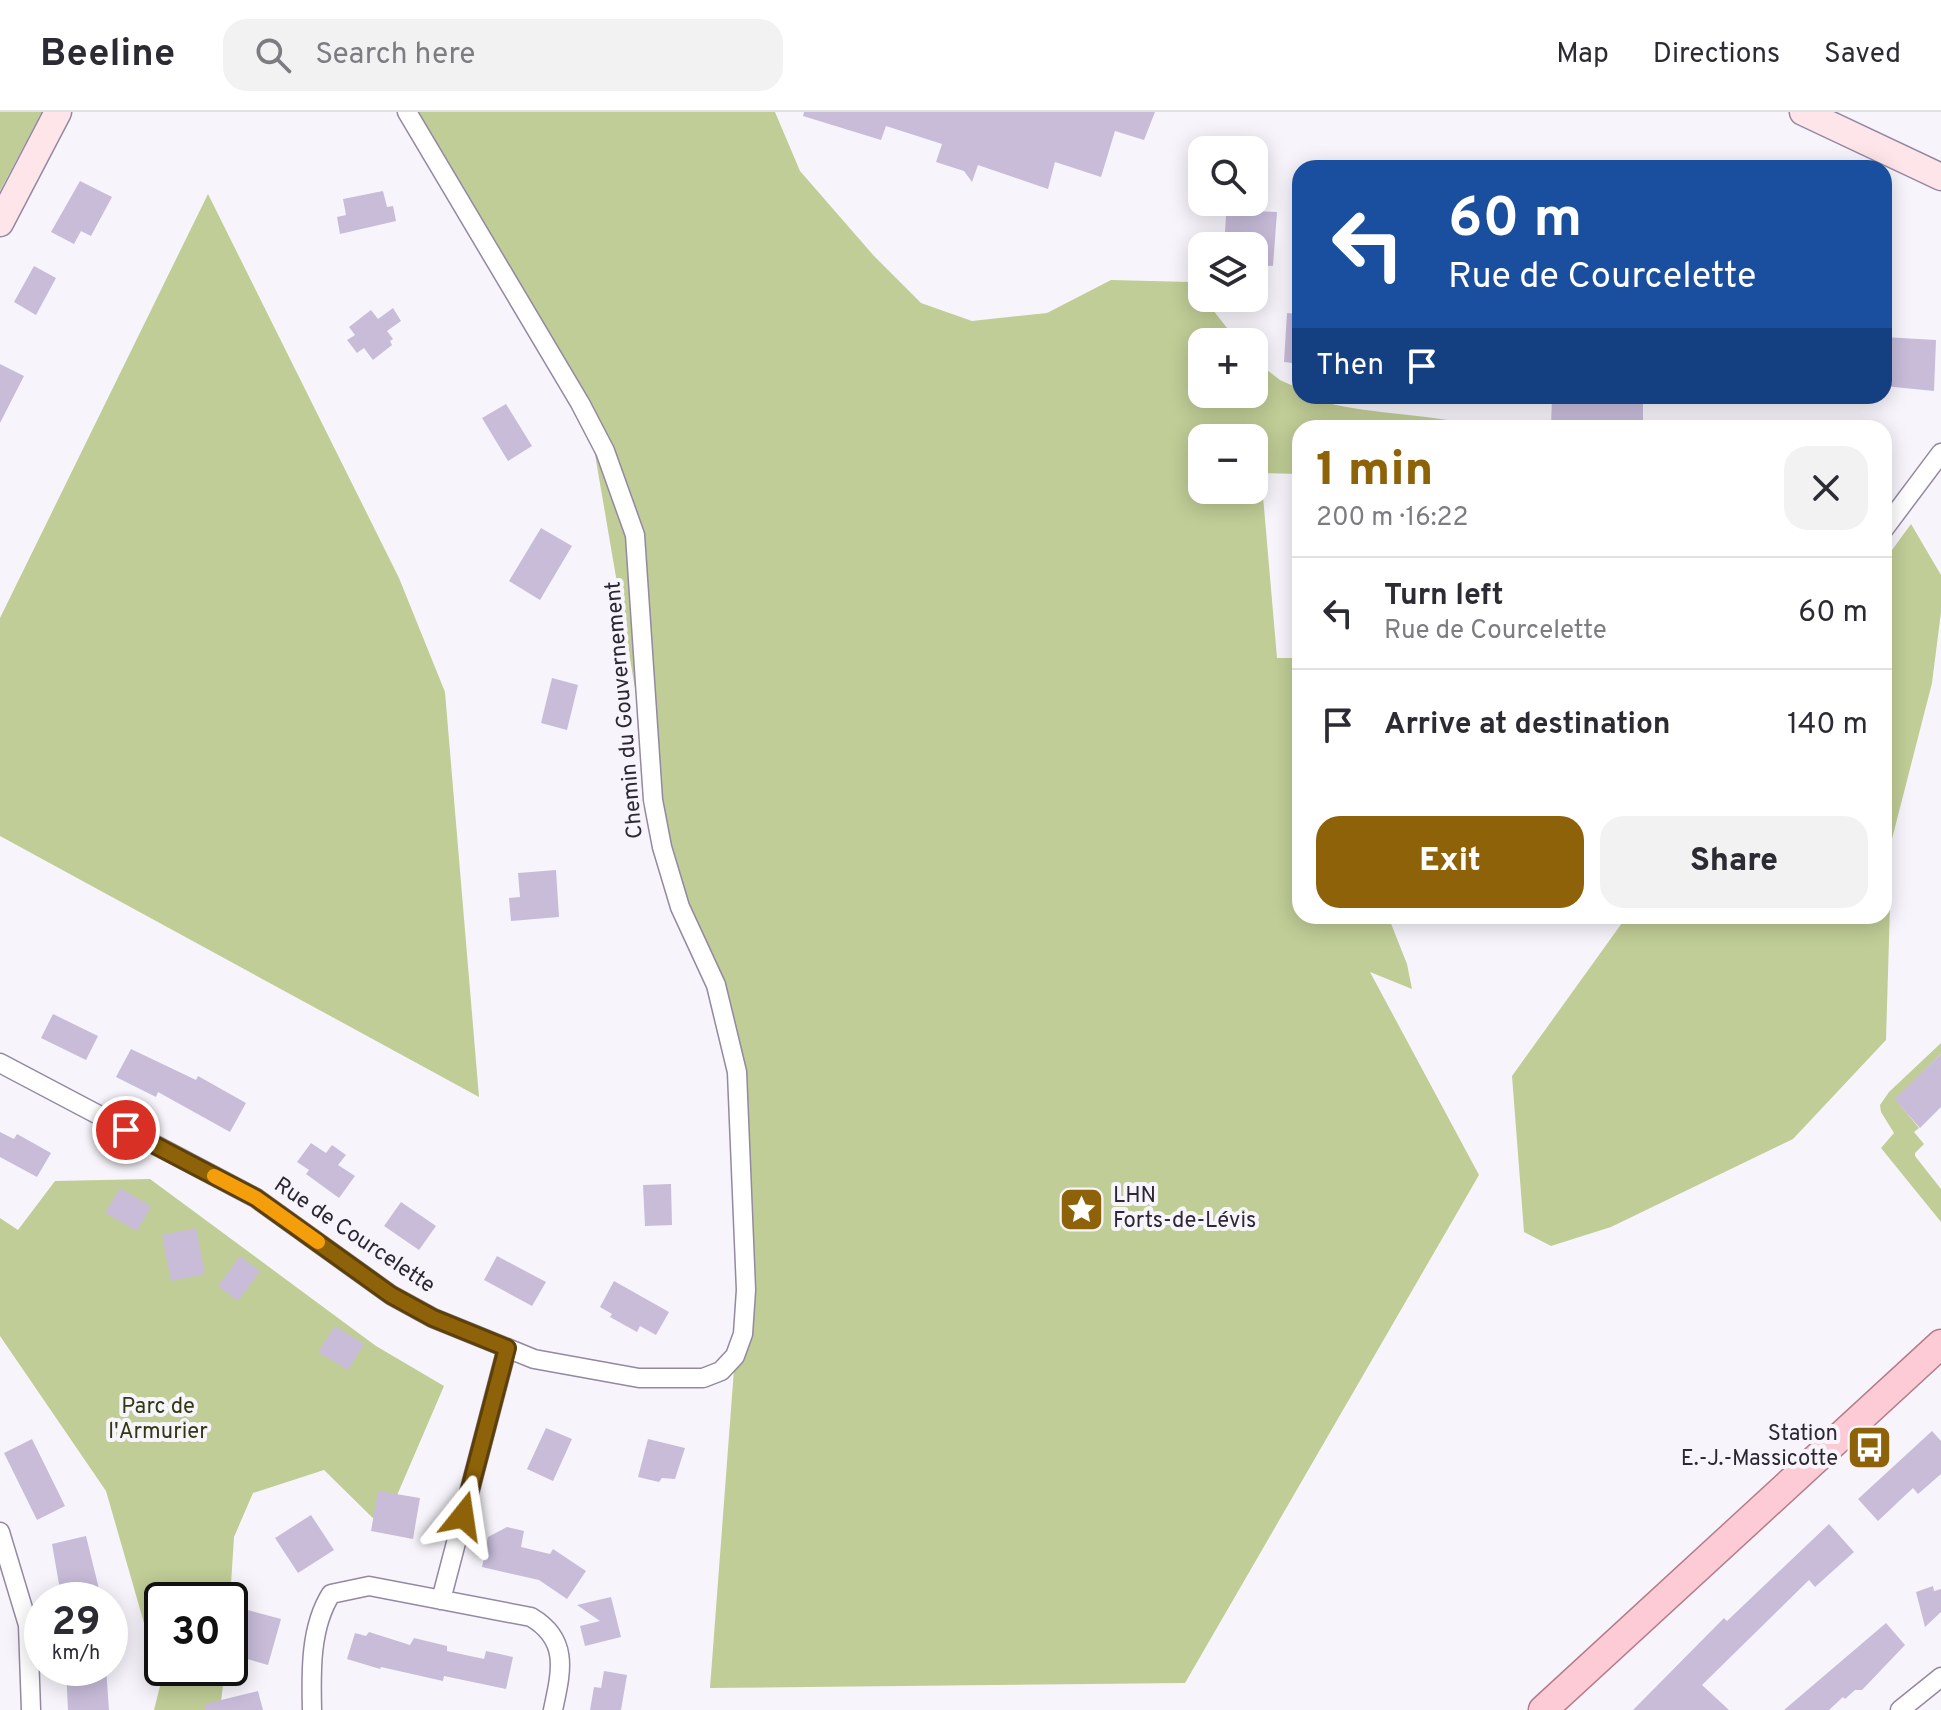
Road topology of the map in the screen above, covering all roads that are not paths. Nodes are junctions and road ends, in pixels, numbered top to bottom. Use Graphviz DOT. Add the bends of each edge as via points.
graph roads {
  1 [pos="58,112"];
  2 [pos="407,112"];
  3 [pos="1803,112"];
  4 [pos="1941,177"];
  5 [pos="0,223"];
  6 [pos="1941,453"];
  7 [pos="1892,518"];
  8 [pos="0,1063"];
  9 [pos="507,1348"];
  10 [pos="1938,1353"];
  11 [pos="703,1378"];
  12 [pos="0,1532"];
  13 [pos="441,1600"];
  14 [pos="1941,1677"];
  15 [pos="31,1710"];
  16 [pos="312,1710"];
  17 [pos="553,1710"];
  18 [pos="1543,1710"];
  19 [pos="1900,1710"];
  1 -- 5 [label="street"];
  2 -- 11 [label="street, Chemin du Gouvernement" via="580,403 605,451 635,535 653,800 680,907 716,985 737,1072 746,1290 743,1334 735,1356 721,1371"];
  3 -- 4 [label="street"];
  6 -- 7 [label="street"];
  8 -- 9 [label="street, Rue de Courcelette" via="256,1198 391,1295"];
  9 -- 11 [label="street, Rue de Courcelette" via="534,1359 639,1378"];
  9 -- 13 [label="street"];
  10 -- 18 [label="main road"];
  12 -- 15 [label="street" via="28,1625"];
  13 -- 16 [label="street" via="369,1586 331,1594 318,1614"];
  13 -- 17 [label="street" via="531,1617 546,1626 558,1645 561,1672"];
  14 -- 19 [label="street"];
}
